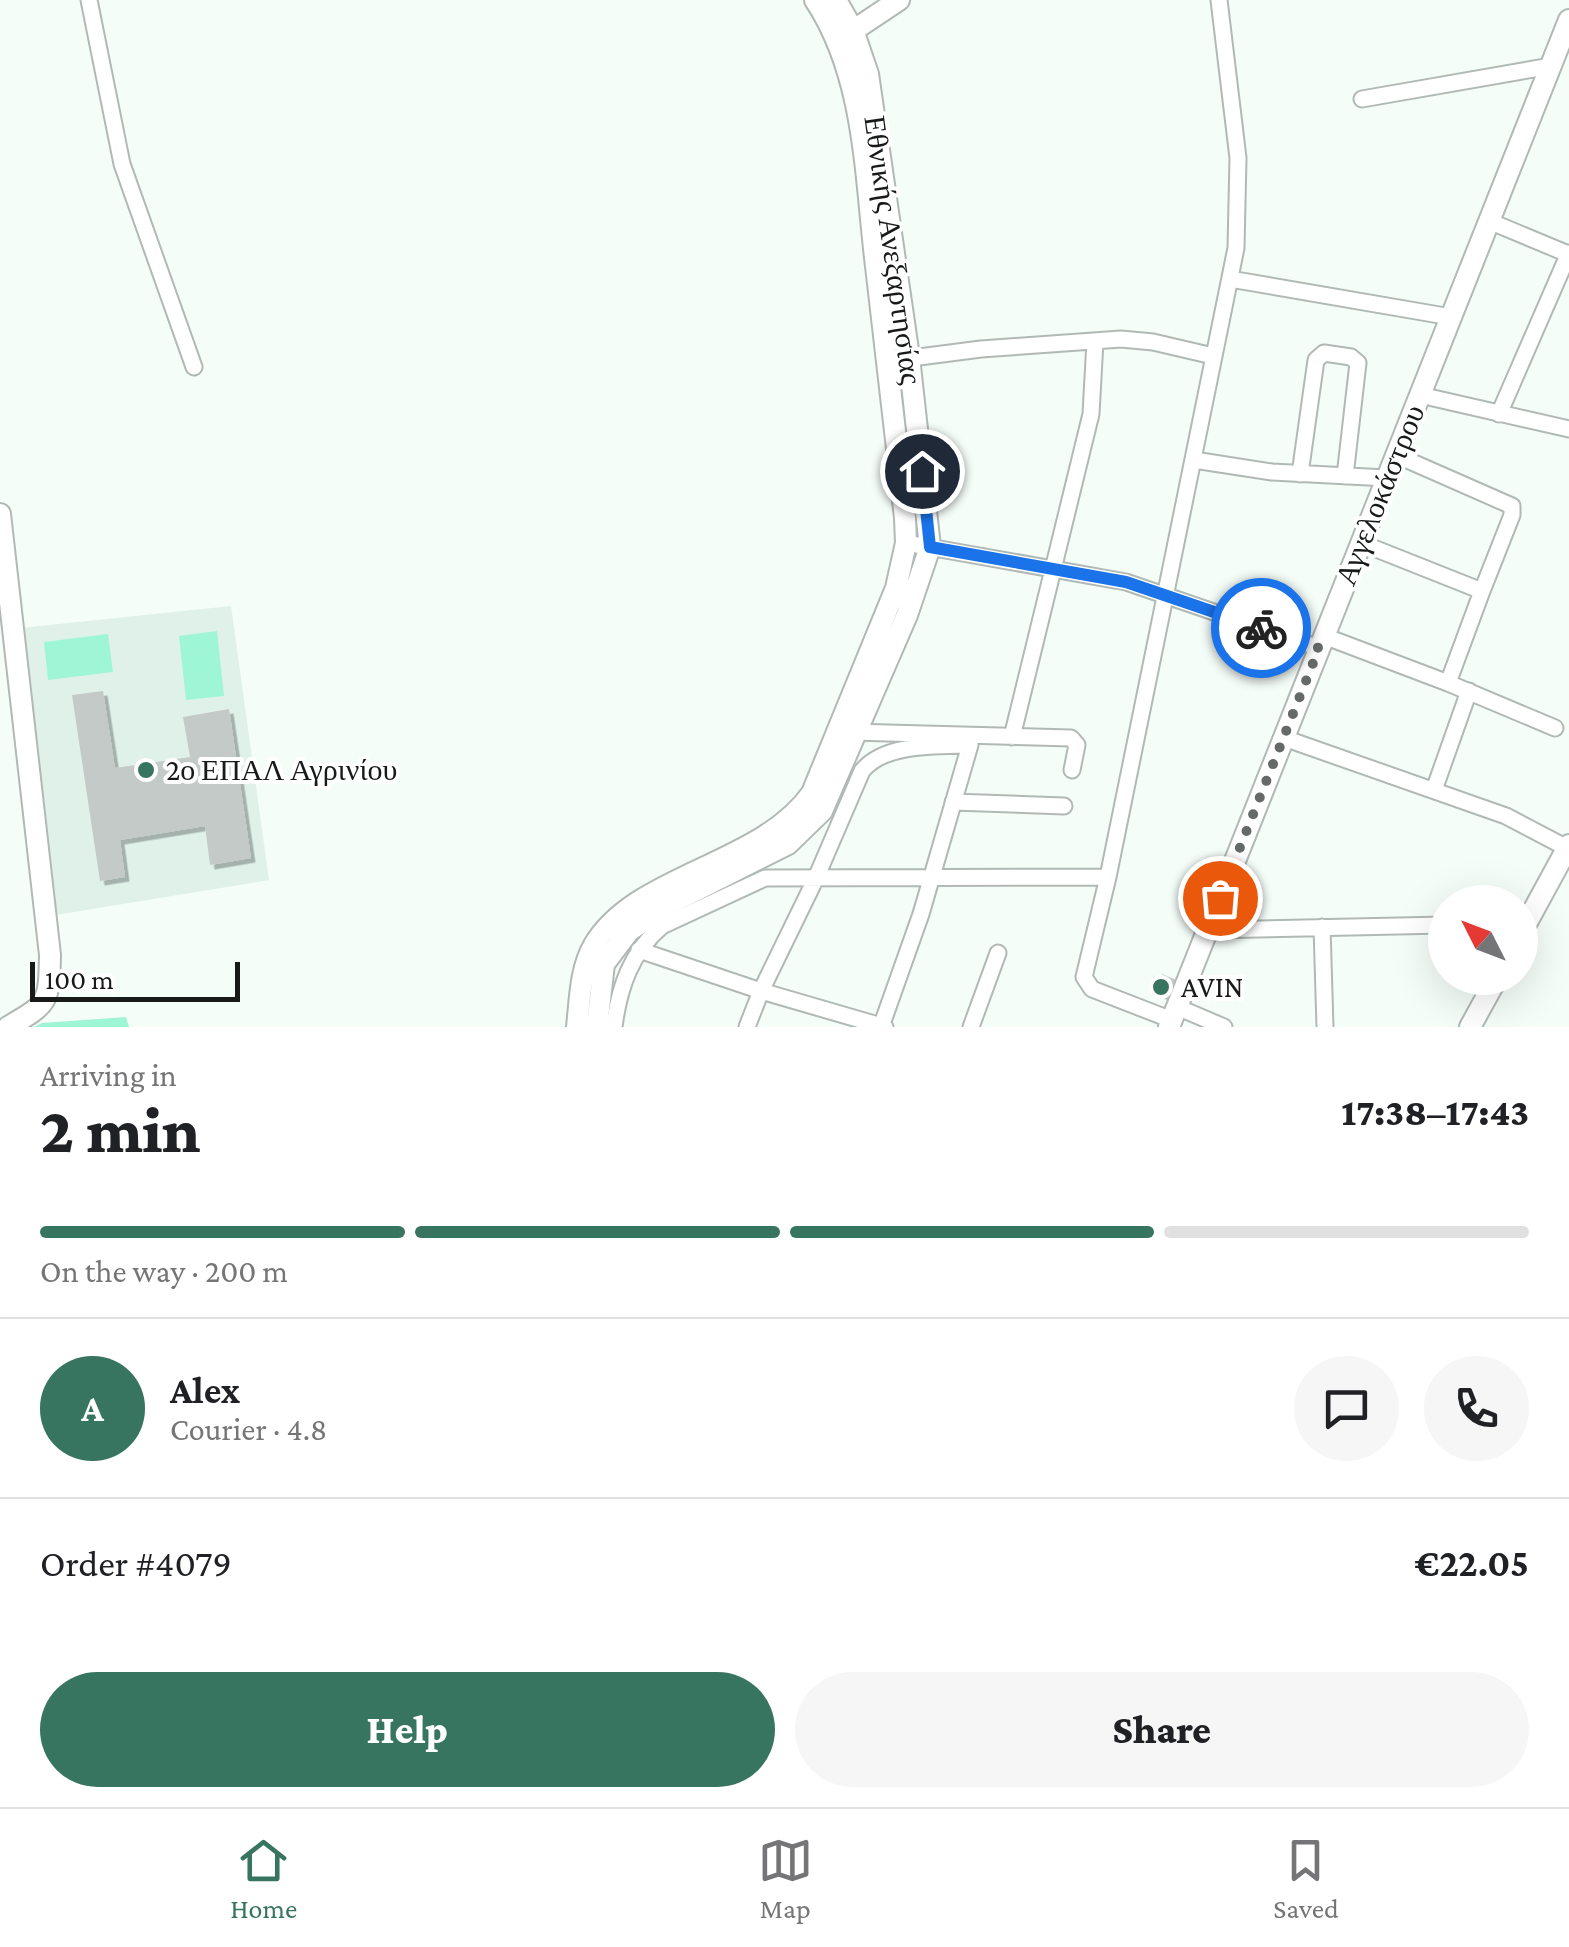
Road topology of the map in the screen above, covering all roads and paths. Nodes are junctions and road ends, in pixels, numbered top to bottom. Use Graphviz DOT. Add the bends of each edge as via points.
graph roads {
  1 [pos="90,0"];
  2 [pos="815,0"];
  3 [pos="836,0"];
  4 [pos="898,0"];
  5 [pos="1219,0"];
  6 [pos="1569,20"];
  7 [pos="846,35"];
  8 [pos="1551,66"];
  9 [pos="1362,99"];
  10 [pos="1489,221"];
  11 [pos="1569,254"];
  12 [pos="1230,279"];
  13 [pos="1562,288"];
  14 [pos="1451,317"];
  15 [pos="1095,341"];
  16 [pos="1214,356"];
  17 [pos="899,360"];
  18 [pos="194,367"];
  19 [pos="1420,395"];
  20 [pos="1499,414"];
  21 [pos="1569,429"];
  22 [pos="1396,455"];
  23 [pos="1194,460"];
  24 [pos="1300,474"];
  25 [pos="1345,476"];
  26 [pos="1387,478"];
  27 [pos="0,514"];
  28 [pos="906,543"];
  29 [pos="1361,543"];
  30 [pos="930,547"];
  31 [pos="1054,570"];
  32 [pos="1482,591"];
  33 [pos="1165,596"];
  34 [pos="1322,642"];
  35 [pos="1448,682"];
  36 [pos="1469,691"];
  37 [pos="1555,728"];
  38 [pos="847,732"];
  39 [pos="1012,737"];
  40 [pos="1284,738"];
  41 [pos="1072,770"];
  42 [pos="1434,790"];
  43 [pos="952,802"];
  44 [pos="1064,806"];
  45 [pos="1568,846"];
  46 [pos="1108,877"];
  47 [pos="816,878"];
  48 [pos="932,880"];
  49 [pos="1538,902"];
  50 [pos="1428,925"];
  51 [pos="1322,926"];
  52 [pos="1207,930"];
  53 [pos="639,950"];
  54 [pos="998,953"];
  55 [pos="761,991"];
  56 [pos="1488,995"];
  57 [pos="1172,1018"];
  58 [pos="8,1027"];
  59 [pos="577,1027"];
  60 [pos="598,1027"];
  61 [pos="614,1027"];
  62 [pos="747,1027"];
  63 [pos="882,1027"];
  64 [pos="971,1027"];
  65 [pos="1224,1027"];
  66 [pos="1325,1027"];
  67 [pos="1470,1027"];
  1 -- 18 [label="street" via="122,164"];
  2 -- 7 [label="street, Εθνικής Ανεξαρτησίας"];
  3 -- 7 [label="street, Εθνικής Ανεξαρτησίας"];
  4 -- 7 [label="street"];
  5 -- 12 [label="street" via="1239,181"];
  6 -- 8 [label="street, Αγγελοκάστρου"];
  7 -- 17 [label="street, Εθνικής Ανεξαρτησίας" via="868,74"];
  8 -- 9 [label="street"];
  8 -- 10 [label="street, Αγγελοκάστρου"];
  10 -- 11 [label="street"];
  10 -- 14 [label="street, Αγγελοκάστρου"];
  11 -- 13 [label="street"];
  12 -- 14 [label="street"];
  12 -- 16 [label="street"];
  13 -- 20 [label="street"];
  14 -- 19 [label="street, Αγγελοκάστρου"];
  15 -- 16 [label="street" via="1140,340"];
  15 -- 17 [label="street"];
  15 -- 31 [label="street" via="1091,414"];
  16 -- 23 [label="street"];
  17 -- 28 [label="street, Εθνικής Ανεξαρτησίας"];
  17 -- 30 [label="street, Εθνικής Ανεξαρτησίας"];
  19 -- 20 [label="street"];
  19 -- 22 [label="street, Αγγελοκάστρου"];
  20 -- 21 [label="street"];
  22 -- 26 [label="street, Αγγελοκάστρου"];
  22 -- 32 [label="street" via="1512,506"];
  23 -- 24 [label="street"];
  23 -- 33 [label="street"];
  24 -- 25 [label="street"];
  24 -- 25 [label="street" via="1316,360 1324,353 1358,364"];
  25 -- 26 [label="street"];
  26 -- 29 [label="street, Αγγελοκάστρου"];
  27 -- 58 [label="street" via="50,955 41,1007"];
  28 -- 30 [label="street"];
  28 -- 38 [label="street, Εθνικής Ανεξαρτησίας"];
  29 -- 32 [label="street"];
  29 -- 34 [label="street, Αγγελοκάστρου"];
  30 -- 31 [label="street"];
  30 -- 38 [label="street, Εθνικής Ανεξαρτησίας" via="906,616"];
  31 -- 33 [label="street"];
  31 -- 39 [label="street"];
  32 -- 35 [label="street"];
  33 -- 34 [label="street"];
  33 -- 46 [label="street"];
  34 -- 35 [label="street"];
  34 -- 40 [label="street, Αγγελοκάστρου"];
  35 -- 36 [label="street"];
  36 -- 37 [label="street"];
  36 -- 42 [label="street"];
  38 -- 39 [label="street"];
  38 -- 59 [label="street, Εθνικής Ανεξαρτησίας" via="789,820 633,906 606,929 586,962"];
  38 -- 60 [label="street, Εθνικής Ανεξαρτησίας" via="822,811 802,833 649,916 615,946 604,964"];
  39 -- 41 [label="street" via="1074,739"];
  40 -- 42 [label="street"];
  40 -- 52 [label="street, Αγγελοκάστρου"];
  42 -- 45 [label="street"];
  43 -- 44 [label="street"];
  43 -- 47 [label="street" via="970,745 876,758 862,771"];
  43 -- 48 [label="street"];
  45 -- 49 [label="street"];
  46 -- 48 [label="street"];
  46 -- 57 [label="street" via="1084,981"];
  47 -- 48 [label="street"];
  47 -- 53 [label="street" via="754,880 662,926"];
  47 -- 55 [label="street"];
  48 -- 63 [label="street"];
  50 -- 51 [label="street"];
  51 -- 52 [label="street"];
  51 -- 66 [label="street"];
  52 -- 57 [label="street, Αγγελοκάστρου"];
  53 -- 55 [label="street"];
  53 -- 61 [label="street"];
  54 -- 64 [label="street"];
  55 -- 62 [label="street"];
  55 -- 63 [label="street"];
  56 -- 67 [label="street"];
  57 -- 65 [label="street"];
}
